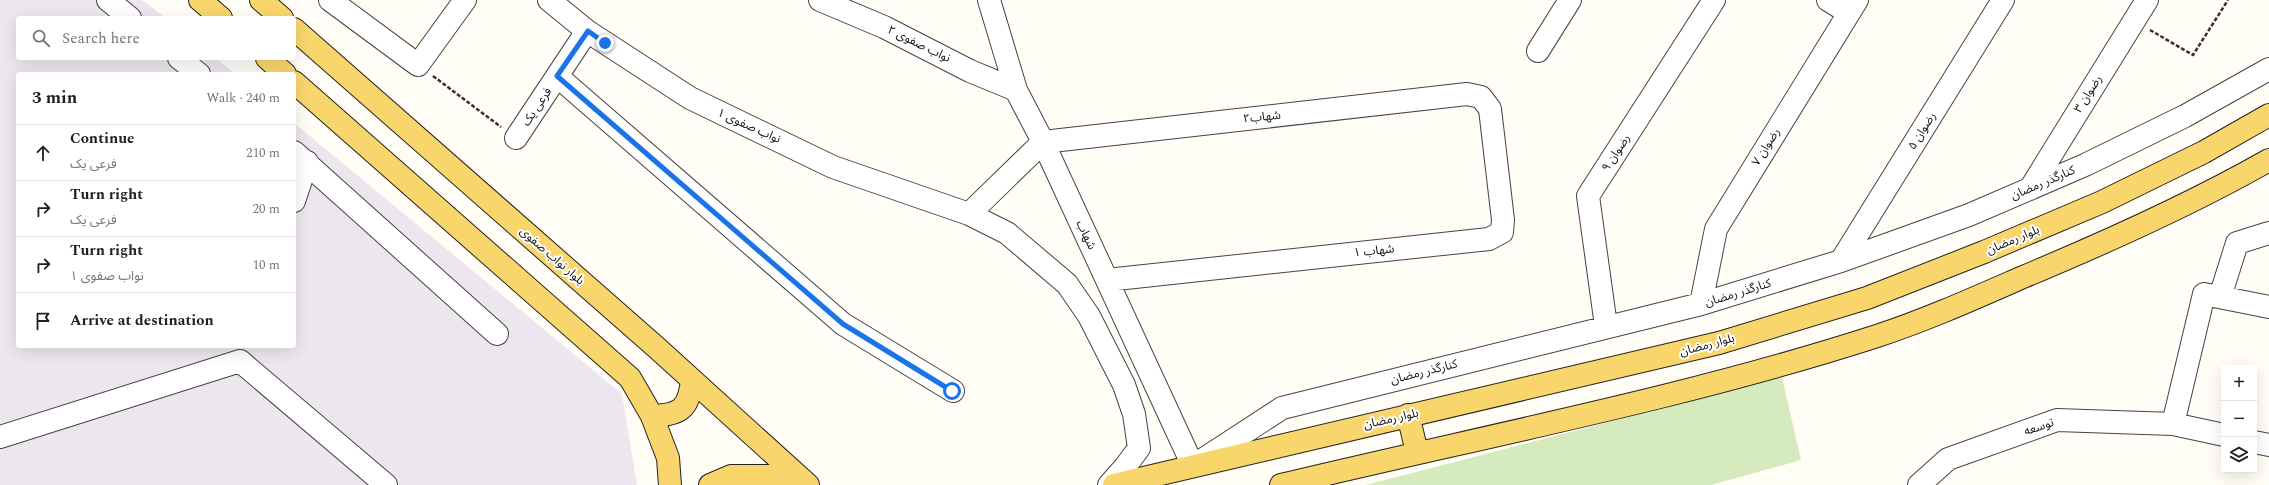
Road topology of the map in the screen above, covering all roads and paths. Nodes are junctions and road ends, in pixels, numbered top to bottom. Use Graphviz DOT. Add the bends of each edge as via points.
graph roads {
  1 [pos="108,0"];
  2 [pos="200,0"];
  3 [pos="261,0"];
  4 [pos="330,0"];
  5 [pos="465,0"];
  6 [pos="549,0"];
  7 [pos="820,0"];
  8 [pos="1570,0"];
  9 [pos="1714,0"];
  10 [pos="1828,0"];
  11 [pos="2003,0"];
  12 [pos="2147,0"];
  13 [pos="2228,0"];
  14 [pos="993,1"];
  15 [pos="1853,7"];
  16 [pos="128,16"];
  17 [pos="219,16"];
  18 [pos="280,16"];
  19 [pos="2134,21"];
  20 [pos="296,31"];
  21 [pos="588,31"];
  22 [pos="1538,52"];
  23 [pos="182,60"];
  24 [pos="269,60"];
  25 [pos="418,66"];
  26 [pos="2269,69"];
  27 [pos="196,72"];
  28 [pos="283,72"];
  29 [pos="557,76"];
  30 [pos="296,84"];
  31 [pos="1016,90"];
  32 [pos="1481,97"];
  33 [pos="2269,115"];
  34 [pos="516,138"];
  35 [pos="1043,142"];
  36 [pos="300,157"];
  37 [pos="2269,160"];
  38 [pos="296,186"];
  39 [pos="2030,189"];
  40 [pos="969,214"];
  41 [pos="2269,233"];
  42 [pos="1841,261"];
  43 [pos="1107,280"];
  44 [pos="2212,296"];
  45 [pos="1701,304"];
  46 [pos="2269,307"];
  47 [pos="1606,326"];
  48 [pos="497,334"];
  49 [pos="243,354"];
  50 [pos="692,380"];
  51 [pos="952,391"];
  52 [pos="1408,415"];
  53 [pos="652,416"];
  54 [pos="2173,424"];
  55 [pos="2221,434"];
  56 [pos="0,437"];
  57 [pos="2257,443"];
  58 [pos="2269,445"];
  59 [pos="1417,452"];
  60 [pos="1192,466"];
  61 [pos="386,485"];
  62 [pos="670,485"];
  63 [pos="710,485"];
  64 [pos="798,485"];
  65 [pos="808,485"];
  66 [pos="1109,485"];
  67 [pos="1114,485"];
  68 [pos="1281,485"];
  69 [pos="1919,485"];
  1 -- 16 [label="street"];
  2 -- 17 [label="main road"];
  3 -- 18 [label="main road"];
  4 -- 25 [label="street"];
  5 -- 25 [label="street"];
  6 -- 21 [label="street, نواب صفوی ۱"];
  7 -- 31 [label="street, نواب صفوی ۲" via="884,27 970,71"];
  8 -- 22 [label="street"];
  9 -- 47 [label="street, رضوان ۹" via="1588,196"];
  10 -- 15 [label="street"];
  11 -- 42 [label="street, رضوان ۵"];
  12 -- 19 [label="street, رضوان ۳"];
  13 -- 19 [label="path" via="2193,55"];
  14 -- 31 [label="street, شهاب"];
  15 -- 45 [label="street, رضوان ۷" via="1716,229"];
  19 -- 39 [label="street, رضوان ۳"];
  20 -- 50 [label="main road, بلوار نواب صفوی"];
  21 -- 29 [label="street, فرعی یک"];
  21 -- 40 [label="street, نواب صفوی ۱" via="690,98 833,167"];
  23 -- 27 [label="street"];
  24 -- 28 [label="main road"];
  25 -- 34 [label="path"];
  26 -- 39 [label="street, کنارگذر رمضان" via="2185,116"];
  29 -- 34 [label="street, فرعی یک"];
  29 -- 51 [label="street, فرعی یک" via="843,324"];
  30 -- 53 [label="main road" via="630,378"];
  31 -- 35 [label="street, شهاب"];
  32 -- 35 [label="street, شهاب۲" via="1467,94"];
  32 -- 43 [label="street, شهاب ۱" via="1490,109 1503,220 1502,232 1489,239"];
  33 -- 52 [label="main road, بلوار رمضان" via="2204,152 2102,202 1867,298 1720,343"];
  35 -- 40 [label="street"];
  35 -- 43 [label="street, شهاب"];
  36 -- 38 [label="street"];
  36 -- 48 [label="street"];
  37 -- 59 [label="main road" via="2118,237 1999,288 1879,335 1730,380"];
  39 -- 42 [label="street, کنارگذر رمضان" via="1969,215"];
  40 -- 66 [label="street, نواب صفوی ۱" via="1007,232 1067,284 1089,316 1110,356 1134,414 1138,448 1125,468"];
  41 -- 44 [label="street" via="2237,243"];
  42 -- 45 [label="street, کنارگذر رمضان"];
  43 -- 60 [label="street, شهاب"];
  44 -- 46 [label="street"];
  44 -- 54 [label="street"];
  45 -- 47 [label="street, کنارگذر رمضان"];
  47 -- 60 [label="street, کنارگذر رمضان" via="1282,408"];
  49 -- 56 [label="street"];
  49 -- 61 [label="street"];
  50 -- 53 [label="main road" via="690,398 679,412 667,416"];
  50 -- 65 [label="main road, بلوار نواب صفوی"];
  52 -- 59 [label="main road"];
  52 -- 60 [label="main road, بلوار رمضان"];
  53 -- 62 [label="main road" via="668,458"];
  54 -- 55 [label="street, توسعه"];
  54 -- 69 [label="street, توسعه" via="2057,420 1948,459"];
  57 -- 58 [label="street"];
  59 -- 68 [label="main road"];
  60 -- 67 [label="main road, بلوار رمضان"];
  63 -- 64 [label="main road" via="731,476 775,476"];
}
